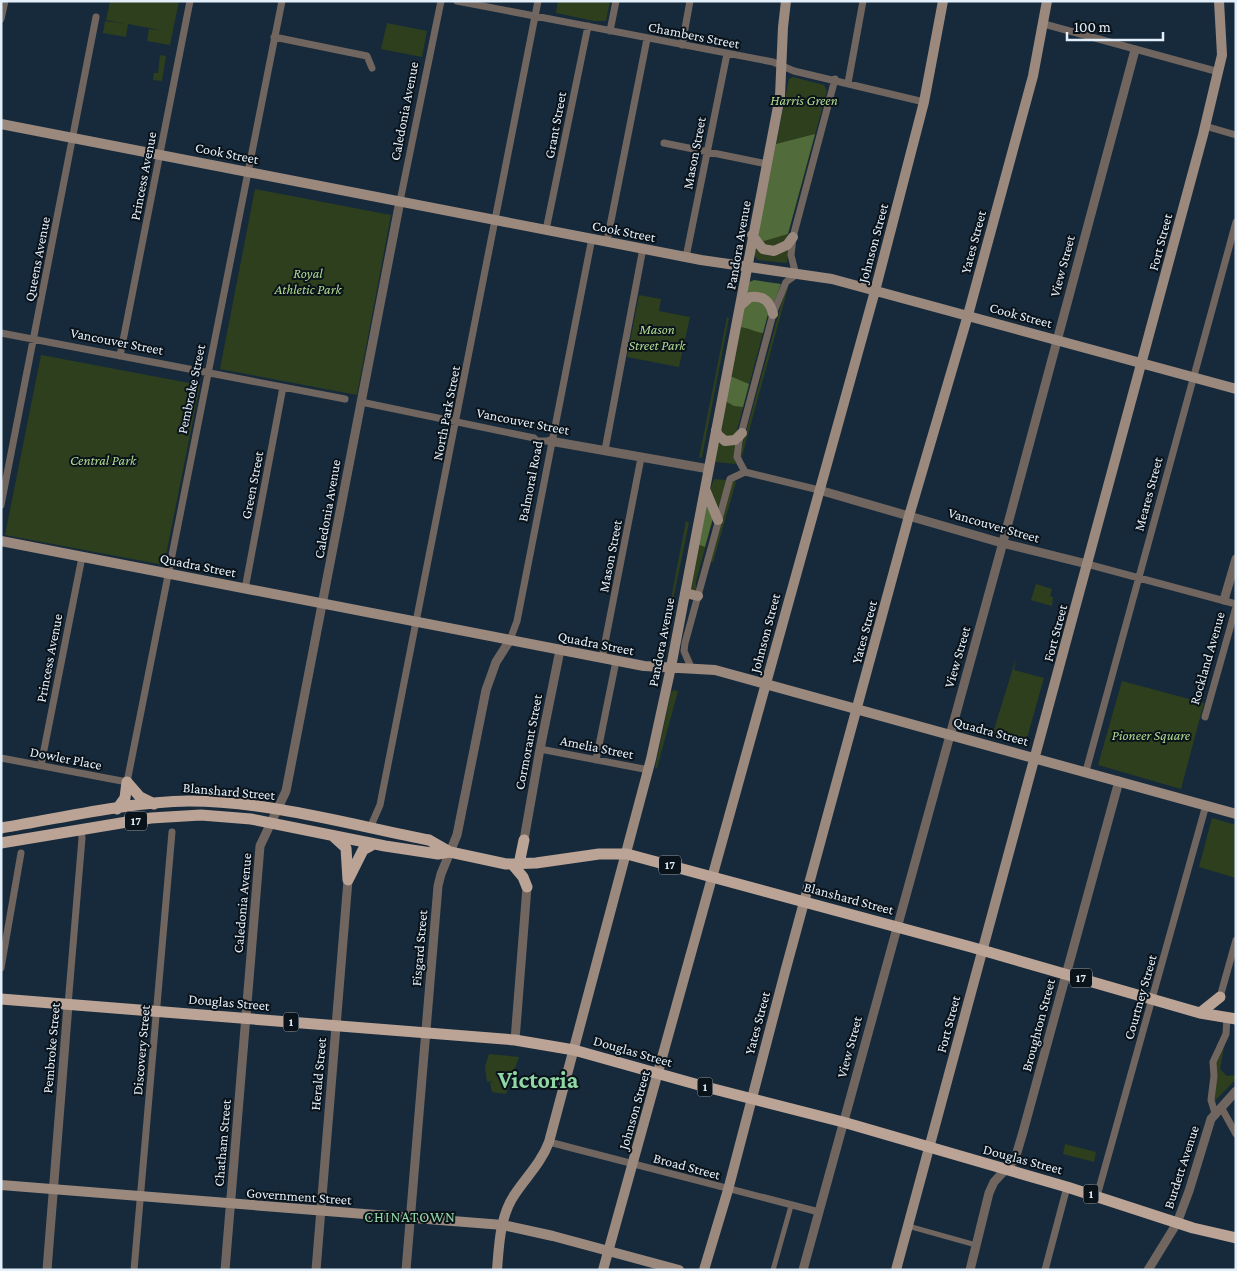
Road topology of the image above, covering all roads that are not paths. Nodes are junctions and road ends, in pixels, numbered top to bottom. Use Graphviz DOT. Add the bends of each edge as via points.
graph roads {
  1 [pos="5,1"];
  2 [pos="190,1"];
  3 [pos="282,1"];
  4 [pos="441,1"];
  5 [pos="457,1"];
  6 [pos="538,1"];
  7 [pos="616,1"];
  8 [pos="690,1"];
  9 [pos="786,1"];
  10 [pos="864,1"];
  11 [pos="943,1"];
  12 [pos="1047,1"];
  13 [pos="1219,1"];
  14 [pos="488,4"];
  15 [pos="535,16"];
  16 [pos="96,17"];
  17 [pos="1,18"];
  18 [pos="1044,24"];
  19 [pos="588,26"];
  20 [pos="610,31"];
  21 [pos="274,38"];
  22 [pos="647,38"];
  23 [pos="682,45"];
  24 [pos="1135,50"];
  25 [pos="727,54"];
  26 [pos="782,66"];
  27 [pos="372,68"];
  28 [pos="1219,72"];
  29 [pos="835,79"];
  30 [pos="848,83"];
  31 [pos="924,102"];
  32 [pos="1,124"];
  33 [pos="1205,126"];
  34 [pos="1236,135"];
  35 [pos="73,138"];
  36 [pos="664,143"];
  37 [pos="708,151"];
  38 [pos="160,155"];
  39 [pos="766,164"];
  40 [pos="248,172"];
  41 [pos="400,201"];
  42 [pos="496,220"];
  43 [pos="1236,222"];
  44 [pos="546,230"];
  45 [pos="752,235"];
  46 [pos="592,238"];
  47 [pos="793,238"];
  48 [pos="607,241"];
  49 [pos="643,248"];
  50 [pos="686,257"];
  51 [pos="747,268"];
  52 [pos="796,275"];
  53 [pos="875,290"];
  54 [pos="741,305"];
  55 [pos="773,314"];
  56 [pos="968,315"];
  57 [pos="1,332"];
  58 [pos="34,339"];
  59 [pos="1056,339"];
  60 [pos="120,356"];
  61 [pos="1142,364"];
  62 [pos="209,372"];
  63 [pos="1193,378"];
  64 [pos="283,387"];
  65 [pos="1236,389"];
  66 [pos="345,399"];
  67 [pos="361,402"];
  68 [pos="457,422"];
  69 [pos="716,430"];
  70 [pos="742,434"];
  71 [pos="550,441"];
  72 [pos="605,450"];
  73 [pos="641,458"];
  74 [pos="709,469"];
  75 [pos="745,472"];
  76 [pos="705,489"];
  77 [pos="819,490"];
  78 [pos="1,505"];
  79 [pos="910,516"];
  80 [pos="718,520"];
  81 [pos="1,541"];
  82 [pos="1002,543"];
  83 [pos="82,557"];
  84 [pos="1236,559"];
  85 [pos="1087,564"];
  86 [pos="169,573"];
  87 [pos="1138,577"];
  88 [pos="245,589"];
  89 [pos="685,593"];
  90 [pos="698,596"];
  91 [pos="1224,600"];
  92 [pos="324,604"];
  93 [pos="1236,606"];
  94 [pos="416,622"];
  95 [pos="510,640"];
  96 [pos="560,650"];
  97 [pos="602,658"];
  98 [pos="616,661"];
  99 [pos="671,667"];
  100 [pos="691,667"];
  101 [pos="766,683"];
  102 [pos="857,708"];
  103 [pos="1205,717"];
  104 [pos="950,734"];
  105 [pos="540,749"];
  106 [pos="1035,757"];
  107 [pos="1,758"];
  108 [pos="596,760"];
  109 [pos="41,765"];
  110 [pos="649,770"];
  111 [pos="1086,772"];
  112 [pos="1119,781"];
  113 [pos="127,782"];
  114 [pos="154,804"];
  115 [pos="1206,805"];
  116 [pos="117,809"];
  117 [pos="278,810"];
  118 [pos="1236,814"];
  119 [pos="66,817"];
  120 [pos="271,823"];
  121 [pos="1,828"];
  122 [pos="370,828"];
  123 [pos="81,830"];
  124 [pos="172,832"];
  125 [pos="333,836"];
  126 [pos="524,840"];
  127 [pos="1,843"];
  128 [pos="374,844"];
  129 [pos="22,852"];
  130 [pos="450,852"];
  131 [pos="627,854"];
  132 [pos="524,864"];
  133 [pos="713,877"];
  134 [pos="348,880"];
  135 [pos="527,887"];
  136 [pos="805,901"];
  137 [pos="896,926"];
  138 [pos="1236,940"];
  139 [pos="982,950"];
  140 [pos="1,968"];
  141 [pos="1066,974"];
  142 [pos="1220,996"];
  143 [pos="1152,998"];
  144 [pos="1,999"];
  145 [pos="68,1005"];
  146 [pos="157,1011"];
  147 [pos="1200,1013"];
  148 [pos="246,1019"];
  149 [pos="1232,1019"];
  150 [pos="336,1026"];
  151 [pos="426,1033"];
  152 [pos="515,1040"];
  153 [pos="574,1050"];
  154 [pos="659,1074"];
  155 [pos="1236,1091"];
  156 [pos="751,1099"];
  157 [pos="1216,1113"];
  158 [pos="843,1122"];
  159 [pos="1236,1134"];
  160 [pos="549,1142"];
  161 [pos="928,1148"];
  162 [pos="633,1165"];
  163 [pos="1003,1170"];
  164 [pos="1,1185"];
  165 [pos="1067,1187"];
  166 [pos="53,1189"];
  167 [pos="728,1190"];
  168 [pos="1097,1196"];
  169 [pos="141,1197"];
  170 [pos="231,1204"];
  171 [pos="791,1206"];
  172 [pos="321,1211"];
  173 [pos="819,1212"];
  174 [pos="410,1218"];
  175 [pos="1177,1223"];
  176 [pos="503,1225"];
  177 [pos="908,1226"];
  178 [pos="1236,1238"];
  179 [pos="976,1245"];
  180 [pos="608,1251"];
  181 [pos="47,1270"];
  182 [pos="134,1270"];
  183 [pos="226,1270"];
  184 [pos="316,1270"];
  185 [pos="406,1270"];
  186 [pos="497,1270"];
  187 [pos="603,1270"];
  188 [pos="679,1270"];
  189 [pos="704,1270"];
  190 [pos="773,1270"];
  191 [pos="803,1270"];
  192 [pos="896,1270"];
  193 [pos="970,1270"];
  194 [pos="1046,1270"];
  195 [pos="1148,1270"];
  1 -- 17 [label="street"];
  2 -- 38 [label="street, Princess Avenue"];
  3 -- 21 [label="street, Pembroke Street"];
  4 -- 41 [label="street, Caledonia Avenue"];
  5 -- 14 [label="street, Chambers Street"];
  6 -- 15 [label="street, North Park Street"];
  7 -- 20 [label="street"];
  8 -- 23 [label="street"];
  9 -- 26 [label="main road, Pandora Avenue"];
  10 -- 30 [label="street"];
  11 -- 31 [label="main road, Johnson Street"];
  12 -- 18 [label="main road, Yates Street"];
  13 -- 28 [label="main road, Fort Street" via="1222,35"];
  14 -- 15 [label="street, Chambers Street"];
  15 -- 19 [label="street, Chambers Street"];
  15 -- 42 [label="street, North Park Street"];
  16 -- 35 [label="street, Queens Avenue"];
  18 -- 24 [label="street"];
  18 -- 56 [label="main road, Yates Street"];
  19 -- 20 [label="street, Chambers Street"];
  19 -- 44 [label="street, Grant Street"];
  20 -- 22 [label="street, Chambers Street"];
  21 -- 27 [label="street" via="367,56"];
  21 -- 40 [label="street, Pembroke Street"];
  22 -- 23 [label="street, Chambers Street"];
  22 -- 48 [label="street"];
  23 -- 25 [label="street, Chambers Street"];
  24 -- 28 [label="street"];
  24 -- 59 [label="street, View Street"];
  25 -- 26 [label="street, Chambers Street"];
  25 -- 37 [label="street, Mason Street"];
  26 -- 29 [label="street, Chambers Street"];
  26 -- 39 [label="main road, Pandora Avenue" via="780,96"];
  28 -- 33 [label="main road, Fort Street"];
  29 -- 30 [label="street, Chambers Street"];
  29 -- 47 [label="street"];
  30 -- 31 [label="street, Chambers Street"];
  31 -- 53 [label="main road, Johnson Street"];
  32 -- 35 [label="main road, Cook Street"];
  33 -- 34 [label="street"];
  33 -- 61 [label="main road, Fort Street"];
  35 -- 38 [label="main road, Cook Street"];
  35 -- 58 [label="street, Queens Avenue"];
  36 -- 37 [label="street"];
  37 -- 39 [label="street"];
  37 -- 50 [label="street, Mason Street"];
  38 -- 40 [label="main road, Cook Street"];
  38 -- 60 [label="street, Princess Avenue"];
  39 -- 45 [label="main road, Pandora Avenue"];
  40 -- 41 [label="main road, Cook Street"];
  40 -- 62 [label="street, Pembroke Street"];
  41 -- 42 [label="main road, Cook Street"];
  41 -- 67 [label="street, Caledonia Avenue"];
  42 -- 44 [label="main road, Cook Street"];
  42 -- 68 [label="street, North Park Street"];
  43 -- 63 [label="street, Meares Street"];
  44 -- 46 [label="main road, Cook Street"];
  45 -- 47 [label="main road" via="763,248 774,252"];
  45 -- 51 [label="main road, Pandora Avenue"];
  46 -- 48 [label="main road, Cook Street"];
  46 -- 71 [label="street, Balmoral Road"];
  47 -- 52 [label="street" via="791,255"];
  48 -- 49 [label="main road, Cook Street"];
  49 -- 50 [label="main road, Cook Street"];
  49 -- 72 [label="street"];
  50 -- 51 [label="main road, Cook Street"];
  51 -- 52 [label="main road, Cook Street"];
  51 -- 54 [label="main road, Pandora Avenue"];
  52 -- 53 [label="main road, Cook Street" via="826,278"];
  52 -- 55 [label="street" via="786,282"];
  53 -- 56 [label="main road, Cook Street"];
  53 -- 77 [label="main road, Johnson Street"];
  54 -- 55 [label="main road" via="750,297 762,298 770,304"];
  54 -- 69 [label="main road, Pandora Avenue"];
  55 -- 70 [label="street"];
  56 -- 59 [label="main road, Cook Street"];
  56 -- 79 [label="main road, Yates Street"];
  57 -- 58 [label="street, Vancouver Street"];
  58 -- 60 [label="street, Vancouver Street"];
  58 -- 78 [label="street, Queens Avenue"];
  59 -- 61 [label="main road, Cook Street"];
  59 -- 82 [label="street, View Street"];
  60 -- 62 [label="street, Vancouver Street"];
  61 -- 63 [label="main road, Cook Street"];
  61 -- 85 [label="main road, Fort Street"];
  62 -- 64 [label="street, Vancouver Street"];
  62 -- 86 [label="street, Pembroke Street" via="190,454"];
  63 -- 65 [label="main road, Cook Street"];
  63 -- 87 [label="street, Meares Street"];
  64 -- 66 [label="street, Vancouver Street"];
  64 -- 88 [label="street, Green Street"];
  67 -- 68 [label="street, Vancouver Street"];
  67 -- 92 [label="street, Caledonia Avenue"];
  68 -- 71 [label="street, Vancouver Street" via="537,441"];
  68 -- 94 [label="street, North Park Street"];
  69 -- 70 [label="main road" via="725,441 735,440"];
  69 -- 74 [label="main road, Pandora Avenue"];
  70 -- 75 [label="street" via="737,457"];
  71 -- 72 [label="street, Vancouver Street"];
  71 -- 95 [label="street, Balmoral Road"];
  72 -- 73 [label="street, Vancouver Street"];
  73 -- 74 [label="street, Vancouver Street"];
  73 -- 97 [label="street, Mason Street"];
  74 -- 76 [label="main road, Pandora Avenue"];
  75 -- 77 [label="street, Vancouver Street"];
  75 -- 80 [label="street, Pandora Avenue" via="730,479"];
  76 -- 80 [label="main road"];
  76 -- 89 [label="main road, Pandora Avenue"];
  77 -- 79 [label="street, Vancouver Street"];
  77 -- 101 [label="main road, Johnson Street"];
  79 -- 82 [label="street, Vancouver Street"];
  79 -- 102 [label="main road, Yates Street"];
  80 -- 90 [label="street, Pandora Avenue"];
  81 -- 83 [label="main road, Quadra Street"];
  82 -- 85 [label="street, Vancouver Street"];
  82 -- 104 [label="street, View Street"];
  83 -- 86 [label="main road, Quadra Street"];
  83 -- 109 [label="street, Princess Avenue"];
  84 -- 91 [label="street, Rockland Avenue"];
  85 -- 87 [label="street, Vancouver Street"];
  85 -- 106 [label="main road, Fort Street"];
  86 -- 88 [label="main road, Quadra Street"];
  86 -- 113 [label="street, Pembroke Street"];
  87 -- 91 [label="street, Vancouver Street"];
  87 -- 111 [label="street, Meares Street"];
  88 -- 92 [label="main road, Quadra Street"];
  89 -- 90 [label="main road"];
  89 -- 99 [label="main road, Pandora Avenue"];
  90 -- 100 [label="street, Pandora Avenue" via="684,651"];
  91 -- 93 [label="street, Vancouver Street"];
  92 -- 94 [label="main road, Quadra Street"];
  92 -- 117 [label="street, Caledonia Avenue" via="286,791"];
  93 -- 103 [label="street, Rockland Avenue"];
  94 -- 95 [label="main road, Quadra Street"];
  94 -- 122 [label="street, North Park Street" via="380,805"];
  95 -- 96 [label="main road, Quadra Street"];
  95 -- 130 [label="street, Fisgard Street" via="496,662 486,690 457,835"];
  96 -- 97 [label="main road, Quadra Street"];
  96 -- 105 [label="street, Cormorant Street"];
  97 -- 98 [label="main road, Quadra Street"];
  98 -- 99 [label="main road, Quadra Street" via="647,667"];
  98 -- 108 [label="street"];
  99 -- 100 [label="main road, Quadra Street"];
  99 -- 110 [label="main road, Pandora Avenue"];
  100 -- 101 [label="main road, Quadra Street"];
  101 -- 102 [label="main road, Quadra Street"];
  101 -- 133 [label="main road, Johnson Street"];
  102 -- 104 [label="main road, Quadra Street"];
  102 -- 136 [label="main road, Yates Street"];
  104 -- 106 [label="main road, Quadra Street"];
  104 -- 137 [label="street, View Street"];
  105 -- 108 [label="street, Amelia Street"];
  105 -- 126 [label="street, Cormorant Street"];
  106 -- 111 [label="main road, Quadra Street"];
  106 -- 139 [label="main road, Fort Street"];
  107 -- 109 [label="street, Dowler Place"];
  108 -- 110 [label="street, Amelia Street"];
  109 -- 113 [label="street, Dowler Place"];
  110 -- 131 [label="main road, Pandora Avenue"];
  111 -- 112 [label="main road, Quadra Street"];
  112 -- 115 [label="main road, Quadra Street"];
  112 -- 141 [label="street, Broughton Street"];
  113 -- 114 [label="main road" via="138,796"];
  113 -- 116 [label="main road" via="124,798"];
  114 -- 116 [label="main road, Blanshard Street / 17"];
  114 -- 117 [label="main road, Blanshard Street / 17" via="210,802"];
  115 -- 118 [label="main road, Quadra Street"];
  115 -- 143 [label="street, Courtney Street"];
  116 -- 119 [label="main road, Blanshard Street / 17"];
  117 -- 120 [label="street, Caledonia Avenue"];
  117 -- 122 [label="main road, Blanshard Street / 17"];
  119 -- 121 [label="main road, Blanshard Street / 17"];
  119 -- 123 [label="main road"];
  120 -- 123 [label="main road, Blanshard Street / 17" via="184,815"];
  120 -- 125 [label="main road, Blanshard Street / 17"];
  120 -- 148 [label="street, Caledonia Avenue" via="260,846"];
  122 -- 130 [label="main road, Blanshard Street / 17" via="429,840"];
  123 -- 127 [label="main road, Blanshard Street / 17"];
  123 -- 145 [label="street, Pembroke Street"];
  124 -- 146 [label="street, Discovery Street"];
  125 -- 128 [label="main road, Blanshard Street / 17"];
  125 -- 134 [label="main road" via="346,848"];
  126 -- 132 [label="main road"];
  128 -- 130 [label="main road, Blanshard Street / 17" via="426,853"];
  128 -- 134 [label="main road" via="363,850"];
  129 -- 140 [label="street"];
  130 -- 132 [label="main road, Blanshard Street / 17"];
  130 -- 151 [label="street, Fisgard Street" via="438,886"];
  131 -- 132 [label="main road, Blanshard Street / 17" via="599,854"];
  131 -- 133 [label="main road, Blanshard Street / 17"];
  131 -- 153 [label="main road, Pandora Avenue"];
  132 -- 135 [label="main road"];
  132 -- 135 [label="main road" via="523,877"];
  133 -- 136 [label="main road, Blanshard Street / 17"];
  133 -- 154 [label="main road, Johnson Street"];
  134 -- 150 [label="street, Herald Street"];
  135 -- 152 [label="street"];
  136 -- 137 [label="main road, Blanshard Street / 17"];
  136 -- 156 [label="main road, Yates Street"];
  137 -- 139 [label="main road, Blanshard Street / 17"];
  137 -- 158 [label="street, View Street"];
  138 -- 142 [label="street"];
  139 -- 141 [label="main road, Blanshard Street / 17"];
  139 -- 161 [label="main road, Fort Street"];
  141 -- 143 [label="main road, Blanshard Street / 17"];
  141 -- 163 [label="street, Broughton Street" via="1015,1159"];
  142 -- 147 [label="main road"];
  142 -- 149 [label="main road" via="1221,1007"];
  143 -- 147 [label="main road, Blanshard Street / 17"];
  143 -- 168 [label="street, Courtney Street"];
  144 -- 145 [label="main road, Douglas Street / 1"];
  145 -- 146 [label="main road, Douglas Street / 1"];
  145 -- 166 [label="street, Pembroke Street"];
  146 -- 148 [label="main road, Douglas Street / 1"];
  146 -- 169 [label="street, Discovery Street"];
  147 -- 149 [label="main road, Blanshard Street / 17"];
  148 -- 150 [label="main road, Douglas Street / 1"];
  148 -- 170 [label="street, Chatham Street"];
  149 -- 157 [label="street, Burdett Avenue" via="1212,1062 1211,1100"];
  150 -- 151 [label="main road, Douglas Street / 1"];
  150 -- 172 [label="street, Herald Street"];
  151 -- 152 [label="main road, Douglas Street / 1"];
  151 -- 174 [label="street, Fisgard Street"];
  152 -- 153 [label="main road, Douglas Street / 1"];
  153 -- 154 [label="main road, Douglas Street / 1"];
  153 -- 160 [label="main road, Pandora Avenue"];
  154 -- 156 [label="main road, Douglas Street / 1"];
  154 -- 162 [label="main road, Johnson Street"];
  155 -- 157 [label="street"];
  156 -- 158 [label="main road, Douglas Street / 1"];
  156 -- 167 [label="main road, Yates Street"];
  157 -- 159 [label="street"];
  157 -- 175 [label="street, Burdett Avenue"];
  158 -- 161 [label="main road, Douglas Street / 1"];
  158 -- 173 [label="street, View Street"];
  160 -- 162 [label="street, Broad Street"];
  160 -- 176 [label="main road, Pandora Avenue" via="540,1162 514,1195"];
  161 -- 163 [label="main road, Douglas Street / 1"];
  161 -- 177 [label="main road, Fort Street"];
  162 -- 167 [label="street, Broad Street"];
  162 -- 180 [label="main road, Johnson Street"];
  163 -- 165 [label="main road, Douglas Street / 1"];
  163 -- 179 [label="street, Broughton Street" via="989,1193"];
  164 -- 166 [label="main road, Government Street"];
  165 -- 168 [label="main road, Douglas Street / 1"];
  165 -- 194 [label="street"];
  166 -- 169 [label="main road, Government Street"];
  166 -- 181 [label="street, Pembroke Street"];
  167 -- 171 [label="street, Broad Street"];
  167 -- 189 [label="main road, Yates Street"];
  168 -- 175 [label="main road, Douglas Street / 1"];
  169 -- 170 [label="main road, Government Street"];
  169 -- 182 [label="street, Discovery Street"];
  170 -- 172 [label="main road, Government Street"];
  170 -- 183 [label="street, Chatham Street"];
  171 -- 173 [label="street, Broad Street"];
  171 -- 190 [label="street"];
  172 -- 174 [label="main road, Government Street"];
  172 -- 184 [label="street, Herald Street"];
  173 -- 191 [label="street, View Street"];
  174 -- 176 [label="main road, Government Street"];
  174 -- 185 [label="street, Fisgard Street"];
  175 -- 178 [label="main road, Douglas Street / 1"];
  175 -- 195 [label="street, Burdett Avenue"];
  176 -- 180 [label="main road, Government Street"];
  176 -- 186 [label="main road, Pandora Avenue"];
  177 -- 179 [label="street"];
  177 -- 192 [label="main road, Fort Street"];
  179 -- 193 [label="street, Broughton Street"];
  180 -- 187 [label="main road, Johnson Street"];
  180 -- 188 [label="main road, Government Street"];
}
